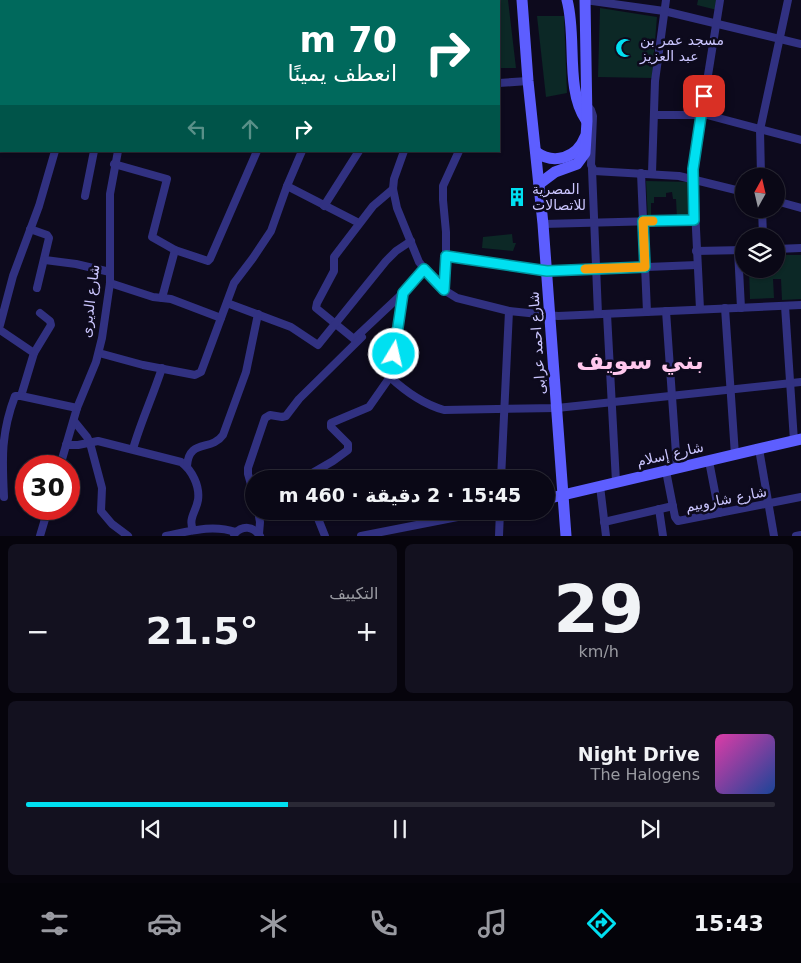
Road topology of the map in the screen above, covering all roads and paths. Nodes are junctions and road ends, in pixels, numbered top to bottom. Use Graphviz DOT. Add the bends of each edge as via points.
graph roads {
  1 [pos="522,0"];
  2 [pos="567,0"];
  3 [pos="585,0"];
  4 [pos="666,0"];
  5 [pos="720,0"];
  6 [pos="788,0"];
  7 [pos="664,11"];
  8 [pos="716,23"];
  9 [pos="780,39"];
  10 [pos="801,44"];
  11 [pos="528,82"];
  12 [pos="500,83"];
  13 [pos="587,105"];
  14 [pos="701,114"];
  15 [pos="654,115"];
  16 [pos="587,121"];
  17 [pos="760,130"];
  18 [pos="586,134"];
  19 [pos="801,140"];
  20 [pos="55,152"];
  21 [pos="94,152"];
  22 [pos="118,152"];
  23 [pos="257,152"];
  24 [pos="302,152"];
  25 [pos="358,152"];
  26 [pos="459,152"];
  27 [pos="536,152"];
  28 [pos="403,154"];
  29 [pos="114,164"];
  30 [pos="760,168"];
  31 [pos="592,169"];
  32 [pos="641,173"];
  33 [pos="652,173"];
  34 [pos="692,178"];
  35 [pos="539,184"];
  36 [pos="287,186"];
  37 [pos="393,189"];
  38 [pos="735,190"];
  39 [pos="85,196"];
  40 [pos="785,204"];
  41 [pos="324,206"];
  42 [pos="801,208"];
  43 [pos="694,220"];
  44 [pos="643,221"];
  45 [pos="359,223"];
  46 [pos="594,223"];
  47 [pos="543,224"];
  48 [pos="30,229"];
  49 [pos="411,241"];
  50 [pos="801,248"];
  51 [pos="785,249"];
  52 [pos="175,250"];
  53 [pos="735,250"];
  54 [pos="696,252"];
  55 [pos="446,256"];
  56 [pos="45,260"];
  57 [pos="697,265"];
  58 [pos="645,267"];
  59 [pos="424,269"];
  60 [pos="595,269"];
  61 [pos="547,271"];
  62 [pos="110,272"];
  63 [pos="741,278"];
  64 [pos="110,283"];
  65 [pos="38,288"];
  66 [pos="444,290"];
  67 [pos="403,293"];
  68 [pos="162,298"];
  69 [pos="227,302"];
  70 [pos="801,305"];
  71 [pos="785,306"];
  72 [pos="725,308"];
  73 [pos="741,308"];
  74 [pos="700,310"];
  75 [pos="509,311"];
  76 [pos="666,311"];
  77 [pos="647,312"];
  78 [pos="40,313"];
  79 [pos="258,314"];
  80 [pos="598,314"];
  81 [pos="607,314"];
  82 [pos="550,316"];
  83 [pos="221,318"];
  84 [pos="336,323"];
  85 [pos="0,325"];
  86 [pos="0,330"];
  87 [pos="34,353"];
  88 [pos="98,353"];
  89 [pos="162,368"];
  90 [pos="390,377"];
  91 [pos="801,382"];
  92 [pos="790,384"];
  93 [pos="731,390"];
  94 [pos="21,396"];
  95 [pos="672,396"];
  96 [pos="612,402"];
  97 [pos="77,408"];
  98 [pos="504,408"];
  99 [pos="557,408"];
  100 [pos="74,421"];
  101 [pos="797,440"];
  102 [pos="90,442"];
  103 [pos="66,445"];
  104 [pos="134,449"];
  105 [pos="759,449"];
  106 [pos="735,454"];
  107 [pos="63,455"];
  108 [pos="709,461"];
  109 [pos="187,466"];
  110 [pos="248,470"];
  111 [pos="318,470"];
  112 [pos="501,470"];
  113 [pos="671,470"];
  114 [pos="616,482"];
  115 [pos="600,486"];
  116 [pos="563,495"];
  117 [pos="4,497"];
  118 [pos="555,497"];
  119 [pos="801,498"];
  120 [pos="768,503"];
  121 [pos="673,506"];
  122 [pos="659,509"];
  123 [pos="719,513"];
  124 [pos="45,520"];
  125 [pos="260,520"];
  126 [pos="319,520"];
  127 [pos="442,520"];
  128 [pos="500,520"];
  129 [pos="604,522"];
  130 [pos="193,530"];
  131 [pos="235,534"];
  132 [pos="259,534"];
  133 [pos="801,535"];
  134 [pos="40,536"];
  135 [pos="128,536"];
  136 [pos="166,536"];
  137 [pos="325,536"];
  138 [pos="361,536"];
  139 [pos="499,536"];
  140 [pos="566,536"];
  141 [pos="606,536"];
  142 [pos="663,536"];
  143 [pos="774,536"];
  144 [pos="796,536"];
  1 -- 11 [label="main road, شارع احمد عرابى"];
  2 -- 16 [label="main road" via="575,92"];
  3 -- 7 [label="street"];
  3 -- 13 [label="main road"];
  4 -- 7 [label="street"];
  5 -- 8 [label="street"];
  6 -- 9 [label="street"];
  7 -- 8 [label="street"];
  7 -- 15 [label="street"];
  8 -- 9 [label="street"];
  8 -- 14 [label="street"];
  9 -- 10 [label="street"];
  9 -- 17 [label="street"];
  11 -- 12 [label="street"];
  11 -- 27 [label="main road, شارع احمد عرابى"];
  13 -- 16 [label="main road"];
  13 -- 31 [label="street" via="593,116"];
  14 -- 15 [label="street"];
  14 -- 17 [label="street"];
  14 -- 34 [label="street"];
  15 -- 33 [label="street"];
  16 -- 18 [label="main road"];
  17 -- 19 [label="street"];
  17 -- 30 [label="street"];
  18 -- 27 [label="main road" via="580,148 566,157 551,158"];
  18 -- 35 [label="main road" via="586,149 580,160 549,175"];
  20 -- 48 [label="street"];
  21 -- 39 [label="street"];
  22 -- 29 [label="street, شارع الديرى"];
  23 -- 52 [label="street" via="210,259 207,261"];
  24 -- 36 [label="street"];
  25 -- 41 [label="street"];
  26 -- 55 [label="street" via="444,186"];
  27 -- 35 [label="main road, شارع احمد عرابى"];
  28 -- 37 [label="street"];
  29 -- 52 [label="street" via="167,179 152,236"];
  29 -- 62 [label="street, شارع الديرى" via="110,194"];
  31 -- 32 [label="street" via="598,172"];
  31 -- 46 [label="street"];
  32 -- 33 [label="street"];
  32 -- 44 [label="street"];
  33 -- 34 [label="street"];
  34 -- 38 [label="street"];
  34 -- 43 [label="street"];
  35 -- 47 [label="main road, شارع احمد عرابى"];
  36 -- 41 [label="street"];
  36 -- 69 [label="street" via="271,231 234,283"];
  37 -- 45 [label="street" via="378,199"];
  37 -- 49 [label="street" via="396,208"];
  40 -- 42 [label="street"];
  41 -- 45 [label="street"];
  43 -- 44 [label="street"];
  43 -- 54 [label="street"];
  44 -- 46 [label="street"];
  44 -- 58 [label="street"];
  45 -- 84 [label="street" via="334,257 334,271 315,306"];
  46 -- 47 [label="street"];
  46 -- 60 [label="street"];
  47 -- 61 [label="main road, شارع احمد عرابى"];
  48 -- 56 [label="street" via="48,236"];
  48 -- 85 [label="street" via="12,276"];
  49 -- 59 [label="street"];
  49 -- 84 [label="street" via="386,261"];
  50 -- 51 [label="street"];
  52 -- 68 [label="street"];
  53 -- 54 [label="street"];
  54 -- 57 [label="street"];
  55 -- 61 [label="street"];
  55 -- 66 [label="street"];
  56 -- 62 [label="street"];
  56 -- 65 [label="street"];
  57 -- 58 [label="street"];
  57 -- 74 [label="street"];
  58 -- 60 [label="street"];
  58 -- 77 [label="street"];
  59 -- 66 [label="street"];
  59 -- 67 [label="street"];
  60 -- 61 [label="street"];
  60 -- 80 [label="street"];
  61 -- 82 [label="main road, شارع احمد عرابى"];
  62 -- 64 [label="street, شارع الديرى"];
  63 -- 73 [label="street"];
  64 -- 68 [label="street"];
  64 -- 88 [label="street, شارع الديرى"];
  66 -- 75 [label="street" via="457,298"];
  67 -- 84 [label="street" via="354,339"];
  67 -- 90 [label="street"];
  67 -- 110 [label="street" via="286,416 270,415 266,418"];
  68 -- 83 [label="street" via="171,298"];
  69 -- 79 [label="street"];
  69 -- 83 [label="street"];
  70 -- 71 [label="street"];
  71 -- 73 [label="street"];
  71 -- 92 [label="street"];
  72 -- 73 [label="street"];
  72 -- 74 [label="street"];
  72 -- 93 [label="street"];
  74 -- 76 [label="street"];
  75 -- 82 [label="street"];
  75 -- 98 [label="street"];
  76 -- 77 [label="street"];
  76 -- 95 [label="street, شارع شاروبيم"];
  77 -- 81 [label="street"];
  78 -- 87 [label="street" via="51,325"];
  79 -- 84 [label="street" via="291,326 316,345"];
  79 -- 109 [label="street" via="246,372 223,435 194,449 187,456"];
  80 -- 81 [label="street"];
  80 -- 82 [label="street"];
  81 -- 96 [label="street"];
  82 -- 99 [label="main road, شارع احمد عرابى"];
  83 -- 89 [label="street" via="202,372 196,375"];
  86 -- 87 [label="street"];
  87 -- 94 [label="street"];
  88 -- 89 [label="street"];
  88 -- 97 [label="street, شارع الديرى"];
  89 -- 104 [label="street"];
  90 -- 98 [label="street" via="405,392 444,410"];
  90 -- 111 [label="street" via="369,407 331,422 348,444 348,450"];
  91 -- 92 [label="street"];
  92 -- 93 [label="street"];
  92 -- 101 [label="street"];
  93 -- 95 [label="street"];
  93 -- 106 [label="street"];
  94 -- 97 [label="street"];
  94 -- 117 [label="street" via="16,396 7,420 2,454"];
  95 -- 96 [label="street"];
  95 -- 113 [label="street, شارع شاروبيم"];
  96 -- 99 [label="street"];
  96 -- 114 [label="street"];
  97 -- 100 [label="street, شارع الديرى"];
  98 -- 99 [label="street"];
  98 -- 112 [label="street"];
  99 -- 116 [label="main road, شارع احمد عرابى"];
  100 -- 102 [label="street"];
  100 -- 103 [label="street, شارع الديرى"];
  101 -- 105 [label="main road, شارع إسلام"];
  102 -- 103 [label="street"];
  102 -- 104 [label="street"];
  102 -- 135 [label="street" via="102,488 101,510"];
  103 -- 107 [label="street, شارع الديرى"];
  104 -- 109 [label="street"];
  105 -- 106 [label="main road, شارع إسلام"];
  105 -- 120 [label="street"];
  106 -- 108 [label="main road, شارع إسلام"];
  108 -- 113 [label="main road, شارع إسلام"];
  108 -- 123 [label="street"];
  109 -- 130 [label="street" via="194,476 198,495 191,521"];
  113 -- 114 [label="main road, شارع إسلام"];
  113 -- 121 [label="street, شارع شاروبيم"];
  114 -- 115 [label="main road, شارع إسلام"];
  115 -- 116 [label="main road, شارع إسلام"];
  115 -- 129 [label="street"];
  116 -- 118 [label="main road, شارع إسلام"];
  116 -- 140 [label="main road, شارع احمد عرابى"];
  119 -- 120 [label="street, شارع شاروبيم"];
  120 -- 123 [label="street, شارع شاروبيم"];
  120 -- 143 [label="street"];
  121 -- 122 [label="street"];
  121 -- 123 [label="street, شارع شاروبيم" via="678,521"];
  122 -- 129 [label="street"];
  122 -- 142 [label="street"];
  124 -- 134 [label="street"];
  125 -- 132 [label="street"];
  126 -- 137 [label="street"];
  127 -- 138 [label="street"];
  128 -- 139 [label="street"];
  129 -- 141 [label="street"];
  130 -- 131 [label="street" via="213,527"];
  130 -- 136 [label="street"];
  131 -- 132 [label="street" via="248,528"];
  133 -- 144 [label="street"];
}
